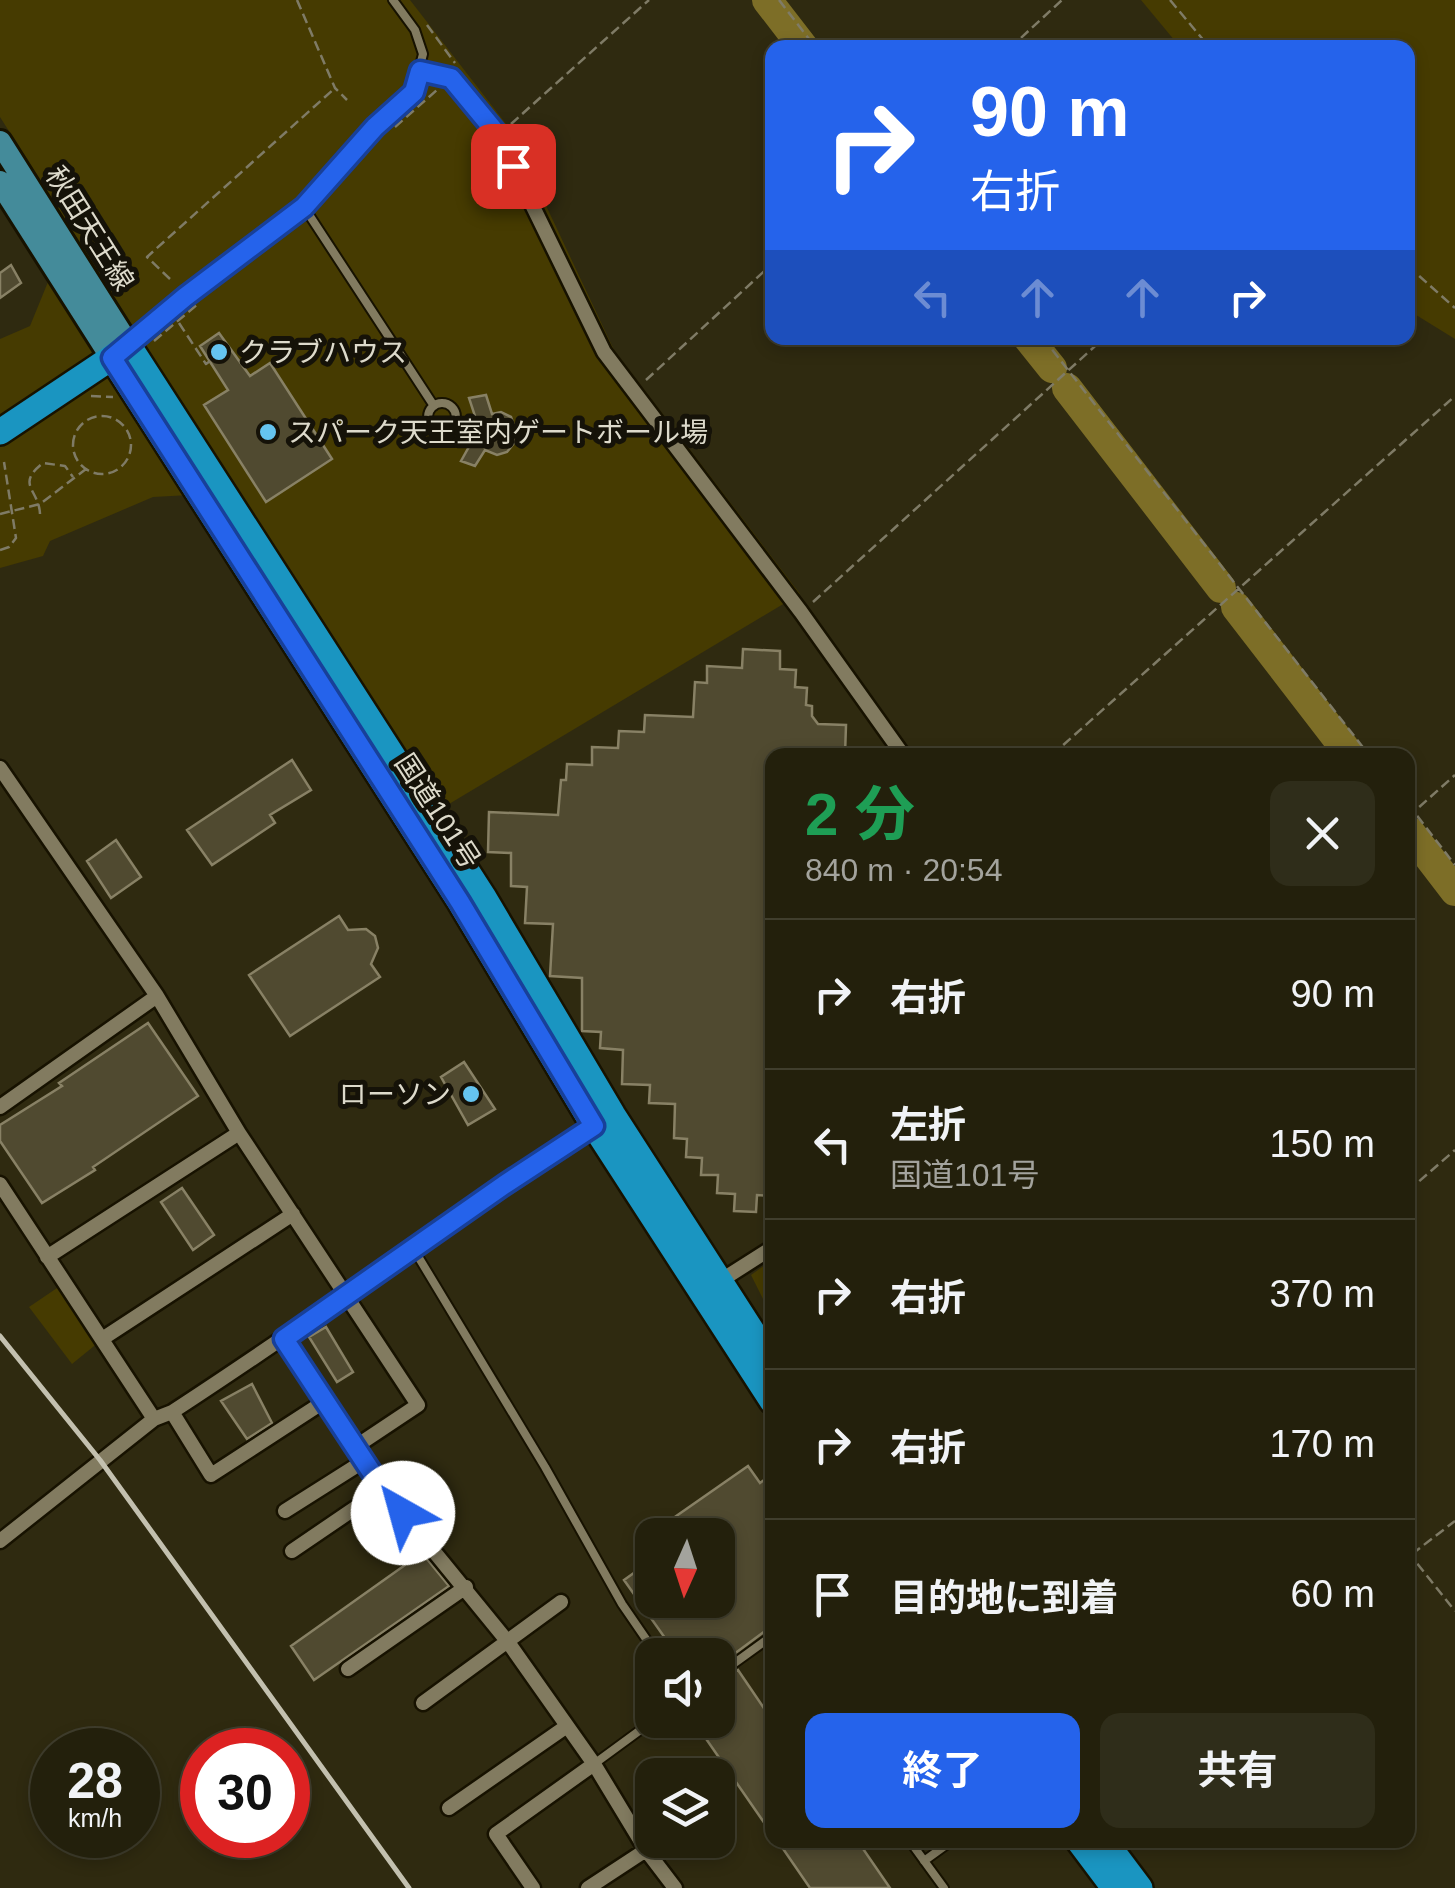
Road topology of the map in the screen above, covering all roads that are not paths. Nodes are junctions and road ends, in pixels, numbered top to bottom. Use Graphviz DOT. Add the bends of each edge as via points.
graph roads {
  1 [pos="393,0"];
  2 [pos="420,71"];
  3 [pos="0,142"];
  4 [pos="0,182"];
  5 [pos="304,207"];
  6 [pos="121,352"];
  7 [pos="434,406"];
  8 [pos="0,432"];
  9 [pos="898,748"];
  10 [pos="0,768"];
  11 [pos="156,996"];
  12 [pos="0,1107"];
  13 [pos="604,1120"];
  14 [pos="239,1133"];
  15 [pos="0,1184"];
  16 [pos="292,1214"];
  17 [pos="413,1248"];
  18 [pos="765,1252"];
  19 [pos="48,1256"];
  20 [pos="720,1281"];
  21 [pos="347,1296"];
  22 [pos="284,1339"];
  23 [pos="102,1340"];
  24 [pos="765,1351"];
  25 [pos="765,1389"];
  26 [pos="325,1401"];
  27 [pos="172,1412"];
  28 [pos="154,1419"];
  29 [pos="355,1446"];
  30 [pos="364,1460"];
  31 [pos="382,1488"];
  32 [pos="285,1511"];
  33 [pos="0,1541"];
  34 [pos="292,1551"];
  35 [pos="466,1587"];
  36 [pos="561,1602"];
  37 [pos="645,1638"];
  38 [pos="765,1641"];
  39 [pos="508,1642"];
  40 [pos="735,1662"];
  41 [pos="348,1669"];
  42 [pos="423,1703"];
  43 [pos="567,1726"];
  44 [pos="635,1734"];
  45 [pos="594,1764"];
  46 [pos="449,1808"];
  47 [pos="635,1832"];
  48 [pos="915,1848"];
  49 [pos="942,1848"];
  50 [pos="1084,1848"];
  51 [pos="1110,1848"];
  52 [pos="635,1857"];
  53 [pos="652,1858"];
  54 [pos="924,1861"];
  55 [pos="533,1888"];
  56 [pos="588,1888"];
  57 [pos="675,1888"];
  58 [pos="944,1888"];
  59 [pos="1114,1888"];
  60 [pos="1140,1888"];
  1 -- 2 [label="lane" via="415,30 424,54"];
  2 -- 5 [label="lane" via="414,92"];
  2 -- 9 [label="street" via="451,78 498,135 604,352"];
  3 -- 6 [label="main road, 秋田天王線"];
  4 -- 6 [label="main road, 秋田天王線"];
  5 -- 6 [label="lane"];
  5 -- 7 [label="lane"];
  6 -- 8 [label="highway"];
  6 -- 13 [label="highway, 国道101号" via="460,902"];
  10 -- 11 [label="street"];
  11 -- 12 [label="street"];
  11 -- 14 [label="street"];
  13 -- 17 [label="street"];
  13 -- 20 [label="highway, 国道101号"];
  13 -- 25 [label="highway, 国道101号"];
  14 -- 16 [label="street"];
  14 -- 19 [label="street"];
  15 -- 19 [label="street"];
  16 -- 21 [label="street"];
  16 -- 23 [label="street"];
  17 -- 21 [label="street"];
  17 -- 37 [label="lane"];
  18 -- 20 [label="street"];
  19 -- 23 [label="street"];
  20 -- 24 [label="highway, 国道101号"];
  21 -- 22 [label="street"];
  21 -- 29 [label="street" via="418,1405"];
  22 -- 26 [label="street"];
  22 -- 27 [label="street"];
  23 -- 28 [label="street"];
  26 -- 27 [label="street" via="211,1475"];
  26 -- 29 [label="street"];
  27 -- 28 [label="street"];
  28 -- 33 [label="street"];
  29 -- 30 [label="street"];
  30 -- 31 [label="street"];
  30 -- 32 [label="street"];
  31 -- 34 [label="street"];
  31 -- 35 [label="street"];
  35 -- 39 [label="street"];
  35 -- 41 [label="street"];
  36 -- 39 [label="street"];
  38 -- 40 [label="lane"];
  39 -- 42 [label="street"];
  39 -- 43 [label="street"];
  43 -- 45 [label="street"];
  43 -- 46 [label="street"];
  44 -- 45 [label="lane"];
  45 -- 47 [label="street"];
  45 -- 55 [label="street" via="496,1834"];
  48 -- 54 [label="lane"];
  49 -- 54 [label="lane"];
  50 -- 59 [label="highway"];
  51 -- 60 [label="highway"];
  52 -- 56 [label="street"];
  53 -- 57 [label="street"];
  54 -- 58 [label="lane"];
}
